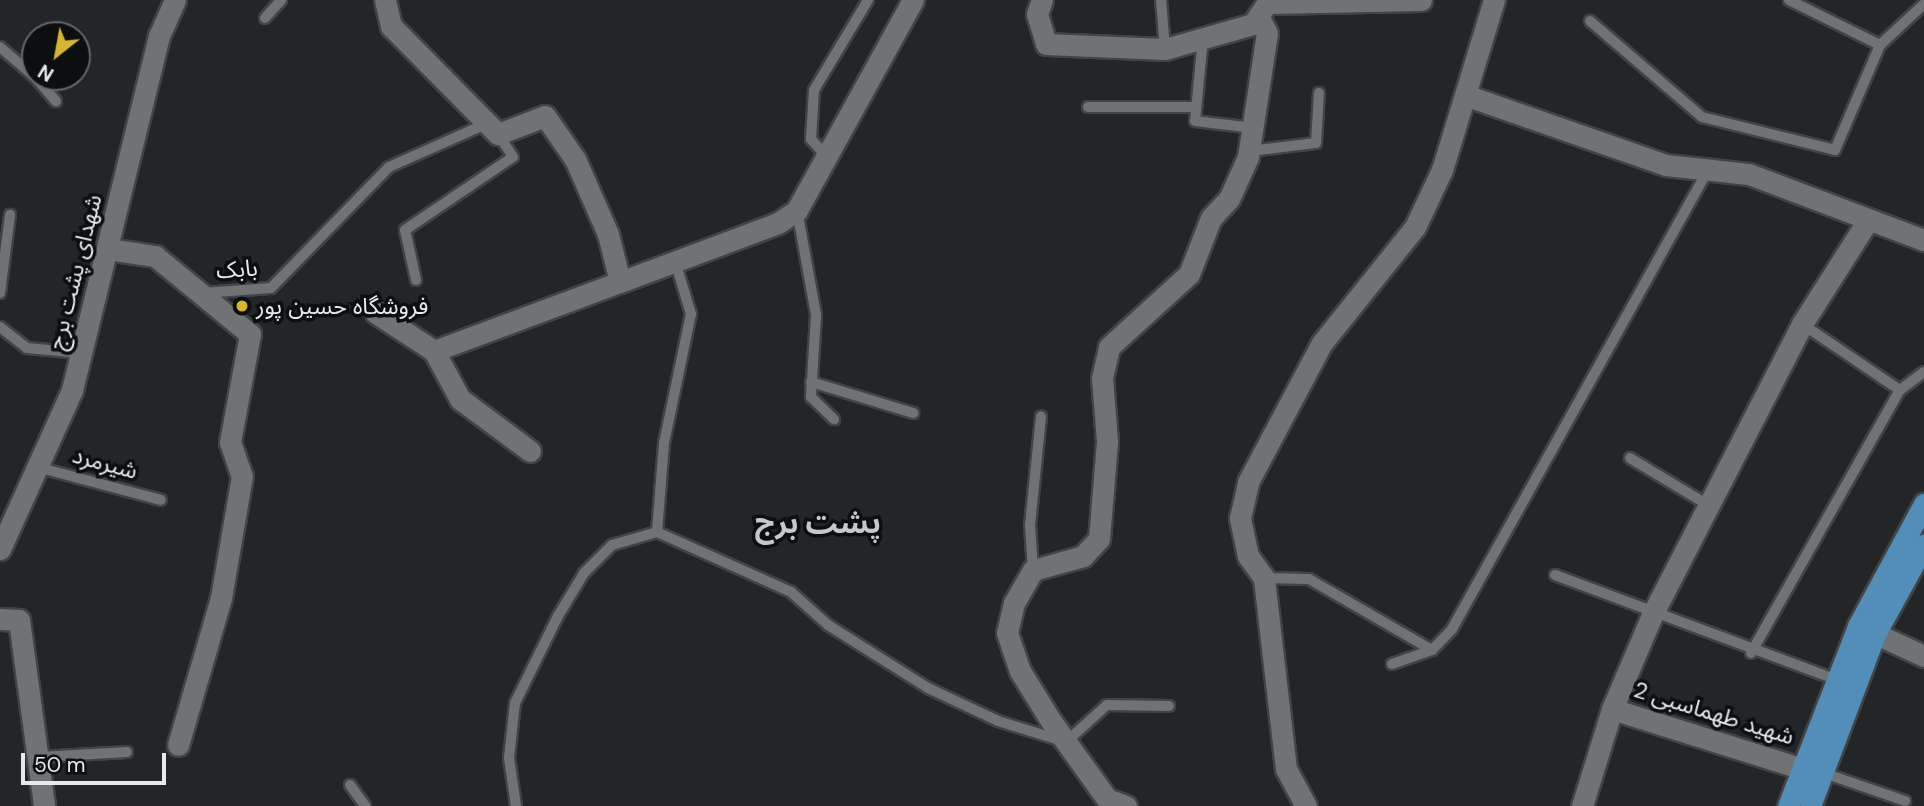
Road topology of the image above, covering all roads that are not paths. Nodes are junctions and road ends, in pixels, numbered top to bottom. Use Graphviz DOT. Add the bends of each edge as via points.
graph roads {
  1 [pos="175,0"];
  2 [pos="281,0"];
  3 [pos="385,0"];
  4 [pos="868,0"];
  5 [pos="913,0"];
  6 [pos="1042,0"];
  7 [pos="1161,0"];
  8 [pos="1421,0"];
  9 [pos="1494,0"];
  10 [pos="1789,0"];
  11 [pos="1924,4"];
  12 [pos="1264,5"];
  13 [pos="265,18"];
  14 [pos="1590,21"];
  15 [pos="1203,38"];
  16 [pos="1881,45"];
  17 [pos="0,47"];
  18 [pos="1165,49"];
  19 [pos="21,65"];
  20 [pos="48,91"];
  21 [pos="1319,93"];
  22 [pos="1465,95"];
  23 [pos="56,100"];
  24 [pos="1088,107"];
  25 [pos="1196,107"];
  26 [pos="1254,128"];
  27 [pos="493,129"];
  28 [pos="1250,151"];
  29 [pos="827,157"];
  30 [pos="1708,170"];
  31 [pos="797,210"];
  32 [pos="10,215"];
  33 [pos="1868,220"];
  34 [pos="1924,240"];
  35 [pos="108,249"];
  36 [pos="675,261"];
  37 [pos="416,280"];
  38 [pos="620,282"];
  39 [pos="0,293"];
  40 [pos="203,293"];
  41 [pos="376,313"];
  42 [pos="1802,324"];
  43 [pos="0,327"];
  44 [pos="434,351"];
  45 [pos="81,353"];
  46 [pos="1924,372"];
  47 [pos="811,382"];
  48 [pos="1900,390"];
  49 [pos="913,413"];
  50 [pos="1041,417"];
  51 [pos="834,419"];
  52 [pos="530,451"];
  53 [pos="1630,458"];
  54 [pos="37,467"];
  55 [pos="161,500"];
  56 [pos="1924,504"];
  57 [pos="1707,505"];
  58 [pos="657,531"];
  59 [pos="1924,545"];
  60 [pos="0,549"];
  61 [pos="1033,570"];
  62 [pos="1555,575"];
  63 [pos="1264,579"];
  64 [pos="1652,615"];
  65 [pos="0,619"];
  66 [pos="1866,630"];
  67 [pos="1432,650"];
  68 [pos="1751,653"];
  69 [pos="1924,656"];
  70 [pos="1392,664"];
  71 [pos="1834,679"];
  72 [pos="1168,706"];
  73 [pos="1612,709"];
  74 [pos="1066,742"];
  75 [pos="178,745"];
  76 [pos="127,752"];
  77 [pos="40,757"];
  78 [pos="1810,770"];
  79 [pos="350,785"];
  80 [pos="1905,801"];
  81 [pos="44,806"];
  82 [pos="365,806"];
  83 [pos="516,806"];
  84 [pos="1126,806"];
  85 [pos="1306,806"];
  86 [pos="1582,806"];
  87 [pos="1788,806"];
  88 [pos="1810,806"];
  1 -- 35 [label="street, شهدای پشت برج" via="159,36"];
  2 -- 13 [label="lane"];
  3 -- 27 [label="street" via="391,26"];
  4 -- 29 [label="lane" via="814,90 811,139"];
  5 -- 29 [label="street"];
  6 -- 18 [label="street" via="1037,14 1045,44"];
  7 -- 18 [label="lane"];
  8 -- 12 [label="street"];
  9 -- 22 [label="street"];
  10 -- 16 [label="lane"];
  11 -- 16 [label="lane"];
  12 -- 15 [label="street" via="1253,24"];
  12 -- 26 [label="street" via="1267,33"];
  14 -- 16 [label="lane" via="1702,117 1835,150"];
  15 -- 18 [label="street"];
  15 -- 25 [label="lane"];
  17 -- 19 [label="lane"];
  20 -- 23 [label="lane"];
  21 -- 28 [label="lane" via="1316,143"];
  22 -- 30 [label="street" via="1609,148"];
  22 -- 63 [label="street" via="1442,170 1415,227 1355,294 1322,343 1248,482 1240,518 1248,556"];
  24 -- 25 [label="lane"];
  25 -- 26 [label="lane" via="1195,121"];
  26 -- 28 [label="street"];
  27 -- 37 [label="lane" via="513,157 405,230"];
  27 -- 38 [label="street" via="545,116 575,159 608,234"];
  27 -- 40 [label="lane, بابک" via="389,167 271,288"];
  28 -- 61 [label="street" via="1189,274 1109,347 1102,377 1107,442 1099,539 1083,556"];
  29 -- 31 [label="street"];
  30 -- 33 [label="street" via="1749,174"];
  30 -- 67 [label="lane" via="1465,605"];
  31 -- 36 [label="street" via="778,223"];
  31 -- 47 [label="lane" via="816,315"];
  32 -- 39 [label="lane"];
  33 -- 34 [label="street"];
  33 -- 42 [label="street"];
  35 -- 40 [label="street" via="155,256"];
  35 -- 45 [label="street, شهدای پشت برج"];
  36 -- 38 [label="street"];
  36 -- 58 [label="lane" via="691,314 664,443"];
  38 -- 44 [label="street"];
  40 -- 75 [label="street" via="250,334 230,442 242,476 228,558"];
  41 -- 44 [label="street"];
  42 -- 48 [label="lane"];
  42 -- 57 [label="street"];
  43 -- 45 [label="lane" via="27,348"];
  44 -- 52 [label="street" via="460,399"];
  45 -- 54 [label="street, شهدای پشت برج" via="72,390"];
  46 -- 48 [label="lane"];
  47 -- 49 [label="lane"];
  47 -- 51 [label="lane" via="811,397"];
  48 -- 68 [label="lane"];
  50 -- 61 [label="lane" via="1030,525"];
  53 -- 57 [label="lane"];
  54 -- 55 [label="lane, شیرمرد"];
  54 -- 60 [label="street, شهدای پشت برج"];
  56 -- 66 [label="main road"];
  57 -- 64 [label="street"];
  58 -- 74 [label="lane" via="791,592 828,625 928,688 999,721"];
  58 -- 83 [label="lane" via="612,545 584,573 558,616 515,704 509,758"];
  59 -- 66 [label="main road"];
  61 -- 74 [label="street" via="1014,603 1007,633 1020,671"];
  62 -- 64 [label="lane"];
  63 -- 67 [label="lane" via="1309,579"];
  63 -- 85 [label="street" via="1286,769"];
  64 -- 68 [label="lane"];
  64 -- 73 [label="street"];
  65 -- 77 [label="street" via="19,620 27,710"];
  66 -- 69 [label="street"];
  66 -- 71 [label="main road"];
  66 -- 78 [label="main road"];
  67 -- 70 [label="lane"];
  68 -- 71 [label="lane"];
  71 -- 78 [label="main road"];
  72 -- 74 [label="lane" via="1107,705"];
  73 -- 78 [label="street, شهید طهماسبی 2"];
  73 -- 86 [label="street"];
  74 -- 84 [label="street" via="1107,799"];
  76 -- 77 [label="lane"];
  77 -- 81 [label="street"];
  78 -- 80 [label="lane"];
  78 -- 87 [label="main road"];
  78 -- 88 [label="main road"];
  79 -- 82 [label="lane"];
}
